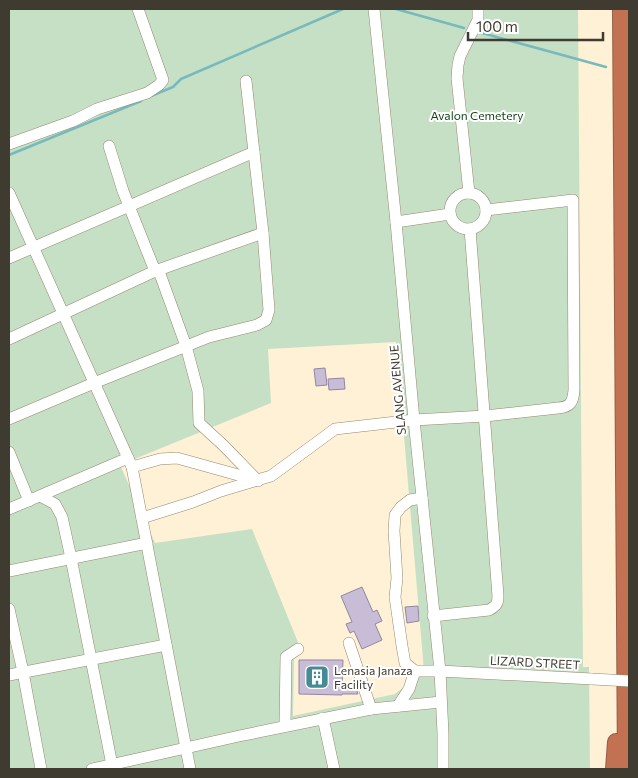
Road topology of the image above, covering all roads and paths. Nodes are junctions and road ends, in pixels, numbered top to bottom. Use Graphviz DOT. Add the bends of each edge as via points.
graph roads {
  1 [pos="138,9"];
  2 [pos="374,9"];
  3 [pos="478,9"];
  4 [pos="620,9"];
  5 [pos="246,81"];
  6 [pos="9,144"];
  7 [pos="109,146"];
  8 [pos="254,152"];
  9 [pos="9,193"];
  10 [pos="469,193"];
  11 [pos="129,206"];
  12 [pos="486,210"];
  13 [pos="450,214"];
  14 [pos="396,222"];
  15 [pos="470,230"];
  16 [pos="263,233"];
  17 [pos="33,247"];
  18 [pos="9,258"];
  19 [pos="156,272"];
  20 [pos="63,313"];
  21 [pos="9,339"];
  22 [pos="186,346"];
  23 [pos="94,382"];
  24 [pos="485,416"];
  25 [pos="9,419"];
  26 [pos="414,420"];
  27 [pos="9,452"];
  28 [pos="130,462"];
  29 [pos="258,481"];
  30 [pos="35,498"];
  31 [pos="422,498"];
  32 [pos="9,509"];
  33 [pos="142,518"];
  34 [pos="147,543"];
  35 [pos="71,558"];
  36 [pos="9,571"];
  37 [pos="9,609"];
  38 [pos="433,616"];
  39 [pos="625,619"];
  40 [pos="349,643"];
  41 [pos="166,645"];
  42 [pos="298,649"];
  43 [pos="91,659"];
  44 [pos="415,671"];
  45 [pos="440,671"];
  46 [pos="23,672"];
  47 [pos="9,675"];
  48 [pos="629,681"];
  49 [pos="442,702"];
  50 [pos="398,706"];
  51 [pos="371,709"];
  52 [pos="323,718"];
  53 [pos="285,726"];
  54 [pos="186,748"];
  55 [pos="112,765"];
  56 [pos="41,769"];
  57 [pos="92,769"];
  58 [pos="190,769"];
  59 [pos="334,769"];
  60 [pos="443,769"];
  61 [pos="614,769"];
  62 [pos="626,769"];
  1 -- 6 [label="lane" via="163,80 159,85 147,93"];
  2 -- 14 [label="lane, SLANG AVENUE"];
  3 -- 10 [label="lane" via="478,20 460,56 457,78"];
  4 -- 39 [label="highway"];
  5 -- 8 [label="lane"];
  7 -- 11 [label="lane"];
  8 -- 11 [label="lane"];
  8 -- 16 [label="lane"];
  9 -- 17 [label="lane"];
  10 -- 12 [label="lane" via="480,198"];
  10 -- 13 [label="lane" via="458,196"];
  11 -- 17 [label="lane"];
  11 -- 19 [label="lane"];
  12 -- 15 [label="lane" via="481,225"];
  12 -- 24 [label="lane" via="573,200 574,390 573,398 566,407"];
  13 -- 14 [label="lane"];
  13 -- 15 [label="lane" via="459,227"];
  14 -- 26 [label="lane, SLANG AVENUE"];
  15 -- 24 [label="lane"];
  16 -- 19 [label="lane"];
  16 -- 22 [label="lane" via="269,310 266,320"];
  17 -- 18 [label="lane"];
  17 -- 20 [label="lane"];
  19 -- 20 [label="lane"];
  19 -- 22 [label="lane" via="160,274"];
  20 -- 21 [label="lane"];
  20 -- 23 [label="lane"];
  22 -- 23 [label="lane"];
  22 -- 29 [label="lane" via="198,391 199,423"];
  23 -- 25 [label="lane"];
  23 -- 28 [label="lane"];
  24 -- 26 [label="lane"];
  24 -- 38 [label="lane" via="498,602 489,610"];
  26 -- 29 [label="lane" via="335,429 271,476"];
  26 -- 31 [label="lane, SLANG AVENUE"];
  27 -- 30 [label="lane"];
  28 -- 29 [label="lane" via="177,458"];
  28 -- 30 [label="lane"];
  28 -- 33 [label="lane"];
  29 -- 33 [label="lane"];
  30 -- 32 [label="lane"];
  30 -- 35 [label="lane" via="55,504 62,517"];
  31 -- 38 [label="lane, SLANG AVENUE"];
  31 -- 44 [label="lane" via="401,506 395,515 394,531 395,597 402,646 405,663"];
  33 -- 34 [label="lane"];
  34 -- 35 [label="lane"];
  34 -- 41 [label="lane"];
  35 -- 36 [label="lane"];
  35 -- 43 [label="lane"];
  37 -- 46 [label="lane"];
  38 -- 45 [label="lane, SLANG AVENUE"];
  39 -- 61 [label="highway"];
  39 -- 62 [label="highway"];
  40 -- 51 [label="lane"];
  41 -- 43 [label="lane"];
  41 -- 54 [label="lane"];
  42 -- 53 [label="lane" via="286,657"];
  43 -- 46 [label="lane"];
  43 -- 55 [label="lane"];
  44 -- 45 [label="lane, LIZARD STREET"];
  44 -- 50 [label="lane"];
  45 -- 48 [label="lane, LIZARD STREET, bridge"];
  45 -- 49 [label="lane, SLANG AVENUE"];
  46 -- 47 [label="lane"];
  46 -- 56 [label="lane"];
  49 -- 50 [label="lane"];
  49 -- 60 [label="lane, SLANG AVENUE"];
  50 -- 51 [label="lane"];
  51 -- 52 [label="lane"];
  52 -- 53 [label="lane"];
  52 -- 59 [label="lane"];
  53 -- 54 [label="lane"];
  54 -- 55 [label="lane"];
  54 -- 58 [label="lane"];
  55 -- 57 [label="lane"];
}
